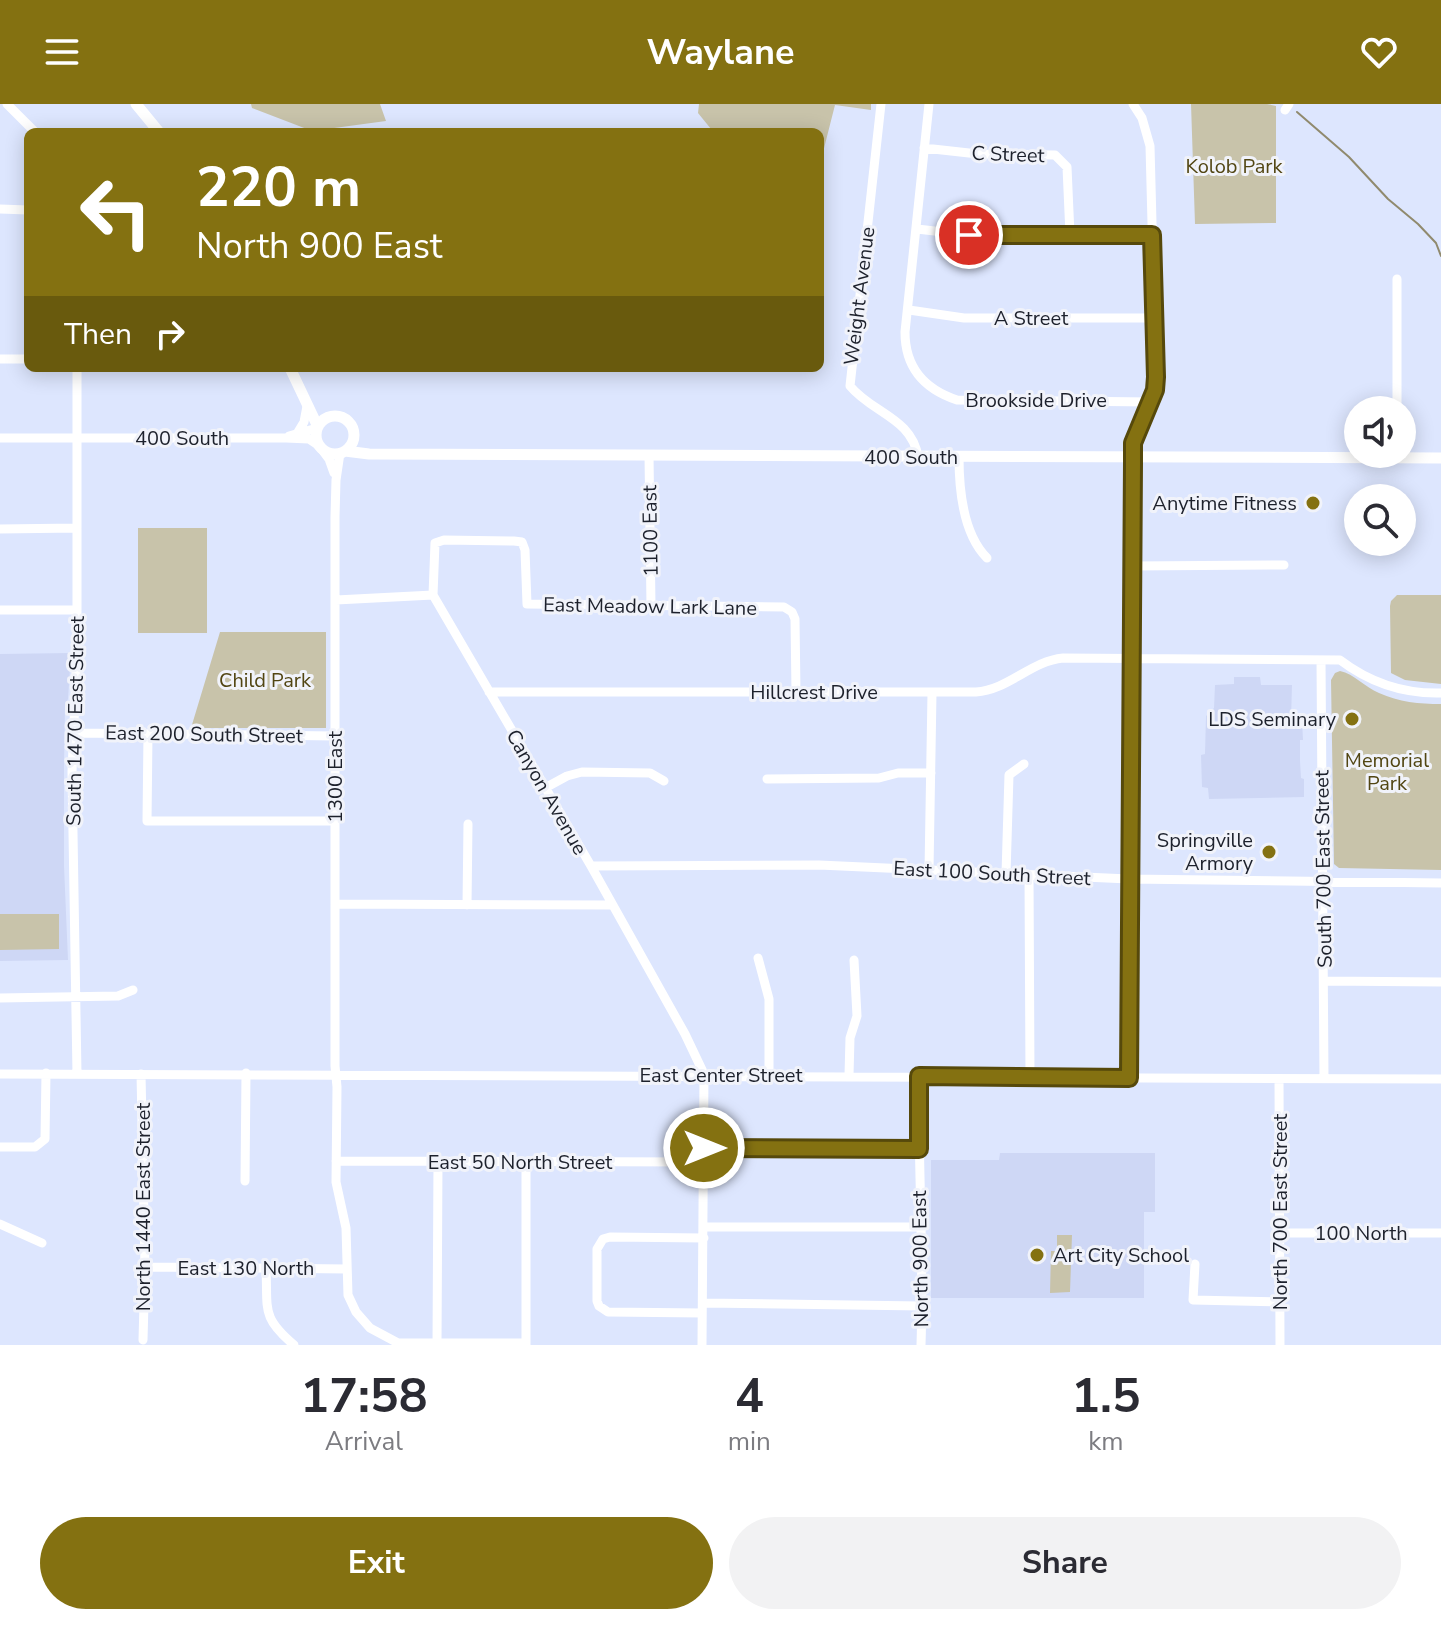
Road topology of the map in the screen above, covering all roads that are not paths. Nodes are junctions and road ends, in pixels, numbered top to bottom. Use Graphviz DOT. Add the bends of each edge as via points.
graph roads {
  1 [pos="7,104"];
  2 [pos="136,104"];
  3 [pos="881,104"];
  4 [pos="929,104"];
  5 [pos="1133,104"];
  6 [pos="31,128"];
  7 [pos="156,128"];
  8 [pos="924,148"];
  9 [pos="0,209"];
  10 [pos="24,210"];
  11 [pos="917,229"];
  12 [pos="1070,235"];
  13 [pos="1152,235"];
  14 [pos="1397,279"];
  15 [pos="909,310"];
  16 [pos="1154,318"];
  17 [pos="0,359"];
  18 [pos="24,359"];
  19 [pos="77,372"];
  20 [pos="292,372"];
  21 [pos="1397,396"];
  22 [pos="1151,402"];
  23 [pos="306,404"];
  24 [pos="334,416"];
  25 [pos="318,427"];
  26 [pos="353,431"];
  27 [pos="297,433"];
  28 [pos="0,438"];
  29 [pos="77,438"];
  30 [pos="286,438"];
  31 [pos="319,446"];
  32 [pos="343,452"];
  33 [pos="380,453"];
  34 [pos="649,455"];
  35 [pos="1344,456"];
  36 [pos="918,457"];
  37 [pos="959,457"];
  38 [pos="1133,457"];
  39 [pos="1416,457"];
  40 [pos="1441,458"];
  41 [pos="336,480"];
  42 [pos="77,528"];
  43 [pos="0,529"];
  44 [pos="987,558"];
  45 [pos="1284,565"];
  46 [pos="1132,566"];
  47 [pos="433,595"];
  48 [pos="336,600"];
  49 [pos="651,606"];
  50 [pos="0,610"];
  51 [pos="77,610"];
  52 [pos="1131,660"];
  53 [pos="1321,660"];
  54 [pos="489,692"];
  55 [pos="796,692"];
  56 [pos="932,693"];
  57 [pos="1441,693"];
  58 [pos="74,733"];
  59 [pos="148,735"];
  60 [pos="335,736"];
  61 [pos="1024,764"];
  62 [pos="931,773"];
  63 [pos="767,779"];
  64 [pos="664,781"];
  65 [pos="545,788"];
  66 [pos="335,821"];
  67 [pos="468,824"];
  68 [pos="591,866"];
  69 [pos="929,870"];
  70 [pos="1006,874"];
  71 [pos="1029,876"];
  72 [pos="1129,879"];
  73 [pos="1323,881"];
  74 [pos="1441,883"];
  75 [pos="335,904"];
  76 [pos="467,905"];
  77 [pos="611,905"];
  78 [pos="758,958"];
  79 [pos="854,960"];
  80 [pos="1325,981"];
  81 [pos="1441,982"];
  82 [pos="133,990"];
  83 [pos="76,997"];
  84 [pos="0,998"];
  85 [pos="46,1073"];
  86 [pos="246,1073"];
  87 [pos="0,1074"];
  88 [pos="77,1074"];
  89 [pos="141,1074"];
  90 [pos="335,1074"];
  91 [pos="704,1074"];
  92 [pos="769,1075"];
  93 [pos="849,1075"];
  94 [pos="919,1076"];
  95 [pos="1030,1077"];
  96 [pos="1129,1078"];
  97 [pos="1324,1078"];
  98 [pos="1279,1079"];
  99 [pos="1441,1079"];
  100 [pos="0,1147"];
  101 [pos="704,1148"];
  102 [pos="919,1149"];
  103 [pos="336,1161"];
  104 [pos="438,1162"];
  105 [pos="526,1162"];
  106 [pos="704,1162"];
  107 [pos="245,1181"];
  108 [pos="0,1224"];
  109 [pos="923,1227"];
  110 [pos="704,1233"];
  111 [pos="1281,1233"];
  112 [pos="1441,1233"];
  113 [pos="42,1243"];
  114 [pos="1195,1264"];
  115 [pos="145,1267"];
  116 [pos="266,1269"];
  117 [pos="347,1269"];
  118 [pos="1281,1302"];
  119 [pos="922,1306"];
  120 [pos="702,1308"];
  121 [pos="143,1340"];
  122 [pos="437,1344"];
  123 [pos="526,1344"];
  124 [pos="294,1345"];
  125 [pos="702,1345"];
  126 [pos="921,1345"];
  127 [pos="1280,1345"];
  1 -- 6 [label="street"];
  2 -- 7 [label="main road"];
  3 -- 36 [label="street, Weight Avenue" via="850,386 903,426"];
  4 -- 8 [label="street, Brookside Drive"];
  5 -- 13 [label="street" via="1150,146"];
  8 -- 11 [label="street, Brookside Drive"];
  8 -- 12 [label="street, C Street" via="1055,155 1067,167"];
  9 -- 10 [label="street"];
  11 -- 12 [label="street"];
  11 -- 15 [label="street, Brookside Drive"];
  12 -- 13 [label="street"];
  13 -- 16 [label="street"];
  14 -- 21 [label="street"];
  15 -- 16 [label="street, A Street" via="964,318"];
  15 -- 22 [label="street, Brookside Drive" via="908,358 922,381 940,394 967,401"];
  16 -- 22 [label="street" via="1156,377"];
  17 -- 18 [label="street"];
  19 -- 29 [label="street, South 1470 East Street"];
  20 -- 23 [label="main road"];
  22 -- 38 [label="street" via="1138,428"];
  23 -- 24 [label="main road"];
  23 -- 25 [label="main road"];
  23 -- 27 [label="street"];
  24 -- 25 [label="main road"];
  24 -- 26 [label="main road"];
  25 -- 27 [label="street, 400 South"];
  25 -- 31 [label="main road"];
  26 -- 32 [label="main road" via="352,443"];
  26 -- 33 [label="main road"];
  27 -- 30 [label="street, 400 South"];
  28 -- 29 [label="street, 400 South"];
  29 -- 30 [label="street, 400 South"];
  29 -- 42 [label="street, South 1470 East Street"];
  30 -- 31 [label="street, 400 South" via="309,439"];
  31 -- 32 [label="main road" via="329,453"];
  31 -- 41 [label="street, 1300 East"];
  32 -- 33 [label="main road, 400 South"];
  32 -- 41 [label="street, 1300 East"];
  33 -- 34 [label="main road, 400 South"];
  34 -- 36 [label="main road, 400 South"];
  34 -- 49 [label="street, 1100 East"];
  35 -- 38 [label="main road, 400 South"];
  36 -- 37 [label="main road, 400 South"];
  37 -- 38 [label="main road, 400 South"];
  37 -- 44 [label="street" via="959,487 975,546"];
  38 -- 46 [label="street"];
  39 -- 40 [label="main road, 400 South"];
  41 -- 48 [label="street, 1300 East"];
  42 -- 43 [label="street"];
  42 -- 51 [label="street, South 1470 East Street"];
  45 -- 46 [label="street"];
  46 -- 52 [label="street"];
  47 -- 48 [label="street"];
  47 -- 49 [label="street, East Meadow Lark Lane" via="435,543 514,541 522,542 525,550 527,604"];
  47 -- 54 [label="street, Canyon Avenue"];
  48 -- 60 [label="street, 1300 East"];
  49 -- 55 [label="street, East Meadow Lark Lane" via="784,607 795,619"];
  50 -- 51 [label="street"];
  51 -- 58 [label="street, South 1470 East Street"];
  52 -- 53 [label="street, Hillcrest Drive"];
  52 -- 56 [label="street, Hillcrest Drive" via="1053,659 996,689"];
  52 -- 72 [label="street"];
  53 -- 57 [label="street, Hillcrest Drive" via="1340,660 1394,687"];
  53 -- 73 [label="street, South 700 East Street"];
  54 -- 55 [label="street, Hillcrest Drive"];
  54 -- 65 [label="street, Canyon Avenue"];
  55 -- 56 [label="street, Hillcrest Drive"];
  56 -- 62 [label="street"];
  58 -- 59 [label="street, East 200 South Street"];
  58 -- 83 [label="street, South 1470 East Street"];
  59 -- 60 [label="street, East 200 South Street"];
  59 -- 66 [label="street" via="147,821"];
  60 -- 66 [label="street, 1300 East"];
  61 -- 70 [label="street" via="1009,775"];
  62 -- 63 [label="street"];
  62 -- 69 [label="street"];
  64 -- 65 [label="street" via="650,773 582,772"];
  65 -- 68 [label="street, Canyon Avenue"];
  66 -- 75 [label="street, 1300 East"];
  67 -- 76 [label="street"];
  68 -- 69 [label="street, East 100 South Street"];
  68 -- 77 [label="street, Canyon Avenue"];
  69 -- 70 [label="street, East 100 South Street"];
  70 -- 71 [label="street, East 100 South Street"];
  71 -- 72 [label="street, East 100 South Street"];
  71 -- 95 [label="street"];
  72 -- 73 [label="street, East 100 South Street"];
  72 -- 96 [label="street"];
  73 -- 74 [label="street, East 100 South Street"];
  73 -- 80 [label="street, South 700 East Street"];
  75 -- 76 [label="street"];
  75 -- 90 [label="street, 1300 East"];
  76 -- 77 [label="street"];
  77 -- 91 [label="street, Canyon Avenue"];
  78 -- 92 [label="street" via="769,999"];
  79 -- 93 [label="street" via="857,1016"];
  80 -- 81 [label="street"];
  80 -- 97 [label="street, South 700 East Street"];
  82 -- 83 [label="street" via="118,996"];
  83 -- 84 [label="street"];
  83 -- 88 [label="street, South 1470 East Street"];
  85 -- 87 [label="street, East Center Street"];
  85 -- 88 [label="street, East Center Street"];
  85 -- 100 [label="street" via="45,1139 35,1147"];
  86 -- 89 [label="street, East Center Street"];
  86 -- 90 [label="street, East Center Street"];
  86 -- 107 [label="street"];
  88 -- 89 [label="street, East Center Street"];
  89 -- 115 [label="street, North 1440 East Street"];
  90 -- 91 [label="street, East Center Street"];
  90 -- 103 [label="street, 1300 East"];
  91 -- 92 [label="street, East Center Street"];
  91 -- 101 [label="street"];
  92 -- 93 [label="street, East Center Street"];
  93 -- 94 [label="street, East Center Street"];
  94 -- 95 [label="street, East Center Street"];
  94 -- 102 [label="street, North 900 East"];
  95 -- 96 [label="street, East Center Street"];
  96 -- 98 [label="street, East Center Street"];
  97 -- 98 [label="street, East Center Street"];
  97 -- 99 [label="street, East Center Street"];
  98 -- 111 [label="street, North 700 East Street"];
  101 -- 102 [label="street"];
  101 -- 106 [label="street"];
  102 -- 109 [label="street, North 900 East"];
  103 -- 104 [label="street, East 50 North Street"];
  103 -- 117 [label="street, 1300 East"];
  104 -- 105 [label="street, East 50 North Street"];
  104 -- 122 [label="street"];
  105 -- 106 [label="street, East 50 North Street"];
  105 -- 123 [label="street"];
  106 -- 110 [label="street"];
  108 -- 113 [label="street"];
  109 -- 110 [label="street"];
  109 -- 119 [label="street, North 900 East"];
  110 -- 120 [label="street"];
  110 -- 120 [label="street" via="610,1237 597,1249 597,1301 608,1312"];
  111 -- 112 [label="street, 100 North"];
  111 -- 118 [label="street, North 700 East Street"];
  114 -- 118 [label="street" via="1193,1300"];
  115 -- 116 [label="street, East 130 North"];
  115 -- 121 [label="street, North 1440 East Street"];
  116 -- 117 [label="street, East 130 North"];
  116 -- 124 [label="street" via="271,1321"];
  117 -- 122 [label="street, 1300 East" via="349,1301 383,1337 398,1343"];
  118 -- 127 [label="street, North 700 East Street"];
  119 -- 120 [label="street"];
  119 -- 126 [label="street, North 900 East"];
  120 -- 125 [label="street"];
  122 -- 123 [label="street"];
}
